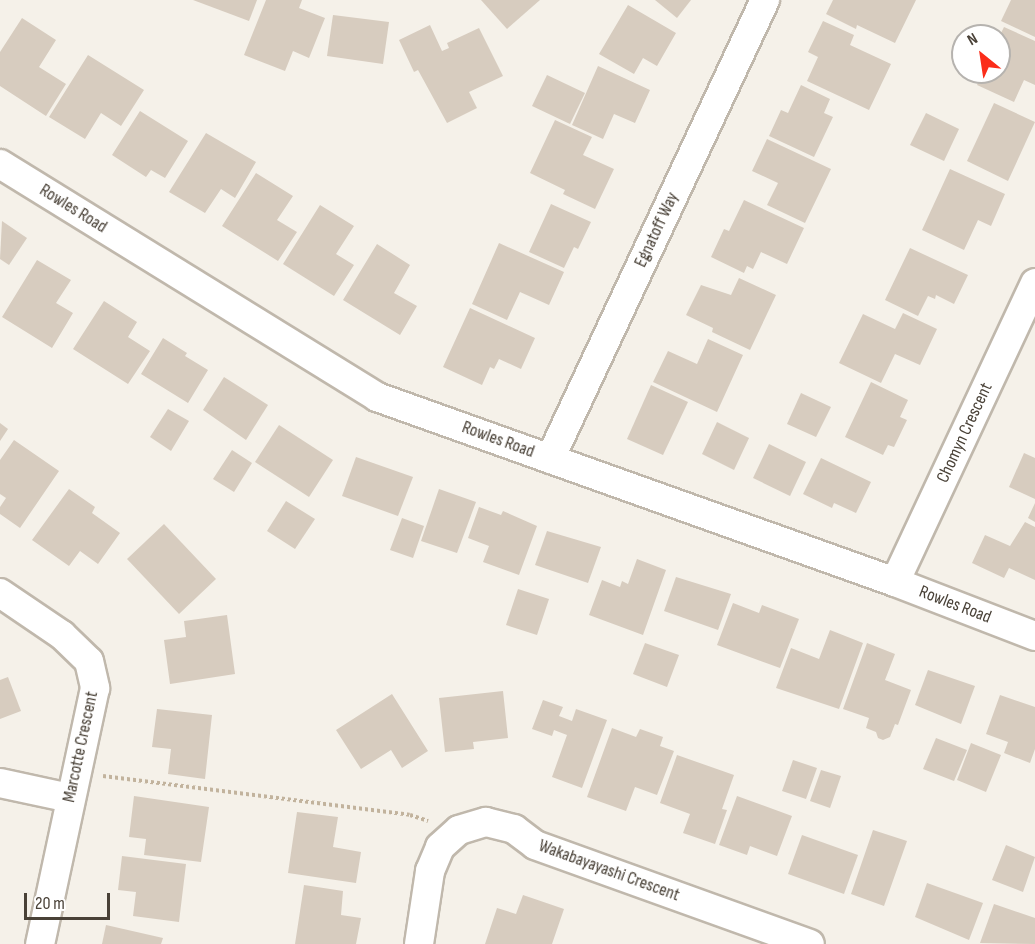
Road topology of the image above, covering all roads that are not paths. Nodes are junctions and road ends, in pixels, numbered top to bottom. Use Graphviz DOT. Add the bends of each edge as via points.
graph roads {
  1 [pos="765,0"];
  2 [pos="0,164"];
  3 [pos="1035,283"];
  4 [pos="550,459"];
  5 [pos="895,582"];
  6 [pos="0,593"];
  7 [pos="1035,636"];
  8 [pos="0,783"];
  9 [pos="70,798"];
  10 [pos="801,942"];
  11 [pos="40,944"];
  12 [pos="419,944"];
  1 -- 4 [label="street, Egnatoff Way"];
  2 -- 4 [label="street, Rowles Road" via="377,397"];
  3 -- 5 [label="street, Chomyn Crescent"];
  4 -- 5 [label="street, Rowles Road"];
  5 -- 7 [label="street, Rowles Road"];
  6 -- 9 [label="street, Marcotte Crescent" via="62,634 89,661 96,688"];
  8 -- 9 [label="street"];
  9 -- 11 [label="street, Marcotte Crescent"];
  10 -- 12 [label="street, Wakabayayashi Crescent" via="535,845 514,829 486,822 459,830 440,847 430,871"];
}
